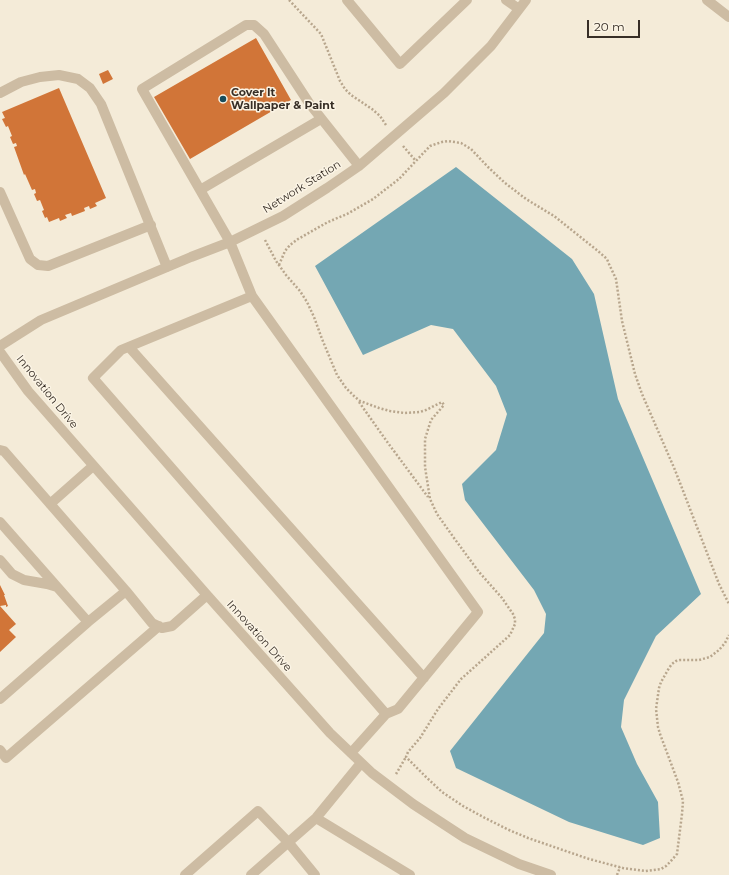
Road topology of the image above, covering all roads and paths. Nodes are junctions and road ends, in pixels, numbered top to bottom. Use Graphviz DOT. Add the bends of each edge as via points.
graph roads {
  1 [pos="289,0"];
  2 [pos="347,0"];
  3 [pos="467,0"];
  4 [pos="506,0"];
  5 [pos="526,0"];
  6 [pos="707,0"];
  7 [pos="519,9"];
  8 [pos="729,17"];
  9 [pos="0,93"];
  10 [pos="321,119"];
  11 [pos="383,121"];
  12 [pos="359,166"];
  13 [pos="200,190"];
  14 [pos="0,192"];
  15 [pos="151,225"];
  16 [pos="259,227"];
  17 [pos="230,242"];
  18 [pos="279,266"];
  19 [pos="167,267"];
  20 [pos="252,296"];
  21 [pos="0,346"];
  22 [pos="129,347"];
  23 [pos="0,352"];
  24 [pos="358,400"];
  25 [pos="0,450"];
  26 [pos="94,466"];
  27 [pos="430,499"];
  28 [pos="50,504"];
  29 [pos="0,522"];
  30 [pos="0,560"];
  31 [pos="57,587"];
  32 [pos="126,591"];
  33 [pos="207,595"];
  34 [pos="729,604"];
  35 [pos="88,622"];
  36 [pos="159,626"];
  37 [pos="729,635"];
  38 [pos="424,678"];
  39 [pos="0,699"];
  40 [pos="386,714"];
  41 [pos="0,750"];
  42 [pos="351,753"];
  43 [pos="406,757"];
  44 [pos="361,763"];
  45 [pos="388,786"];
  46 [pos="316,818"];
  47 [pos="288,842"];
  48 [pos="620,867"];
  49 [pos="548,874"];
  50 [pos="185,875"];
  51 [pos="251,875"];
  52 [pos="315,875"];
  53 [pos="410,875"];
  54 [pos="617,875"];
  1 -- 11 [label="path" via="321,34 345,89 372,109"];
  2 -- 3 [label="street" via="400,64"];
  4 -- 7 [label="street"];
  5 -- 7 [label="street, Network Station"];
  6 -- 8 [label="street"];
  7 -- 12 [label="street, Network Station" via="491,46 444,93"];
  9 -- 15 [label="street" via="34,78 59,75 78,79 90,88 101,104"];
  10 -- 12 [label="street"];
  10 -- 13 [label="street"];
  10 -- 13 [label="street" via="264,34 254,25 246,26 142,90"];
  12 -- 16 [label="street, Network Station" via="283,216"];
  13 -- 17 [label="street"];
  14 -- 15 [label="street" via="30,259 38,265 48,266"];
  15 -- 19 [label="street"];
  16 -- 17 [label="street, Network Station"];
  16 -- 18 [label="path"];
  17 -- 19 [label="street, Network Station"];
  17 -- 20 [label="street"];
  18 -- 24 [label="path" via="307,302 337,374"];
  18 -- 34 [label="path" via="290,245 373,199 399,179 430,146 448,141 461,143 471,149 526,199 560,221 607,259 616,279 622,321 642,394"];
  19 -- 21 [label="street, Network Station" via="40,320"];
  20 -- 22 [label="street"];
  20 -- 38 [label="street" via="478,612"];
  22 -- 38 [label="street"];
  22 -- 40 [label="street" via="121,350 93,378"];
  23 -- 26 [label="street, Innovation Drive" via="28,391"];
  24 -- 27 [label="path"];
  24 -- 27 [label="path" via="404,413 420,412 442,402 444,405 431,420 425,439 425,467"];
  25 -- 28 [label="street" via="4,451"];
  26 -- 28 [label="street"];
  26 -- 33 [label="street, Innovation Drive"];
  27 -- 43 [label="path" via="454,538 510,608 516,624 510,635 461,679"];
  28 -- 32 [label="street"];
  29 -- 31 [label="street"];
  30 -- 31 [label="street" via="12,574 24,580"];
  31 -- 35 [label="street"];
  32 -- 35 [label="street"];
  32 -- 36 [label="street" via="152,624"];
  33 -- 36 [label="street" via="172,626"];
  33 -- 42 [label="street, Innovation Drive" via="330,733"];
  35 -- 39 [label="street"];
  36 -- 41 [label="street" via="6,758"];
  37 -- 48 [label="path" via="719,650 710,657 680,660 672,664 661,682 658,694 657,721 682,801 677,854 661,868 645,871"];
  38 -- 40 [label="street" via="398,709"];
  40 -- 42 [label="street"];
  42 -- 44 [label="street, Innovation Drive"];
  43 -- 45 [label="path"];
  43 -- 48 [label="path" via="442,792 485,818 528,838"];
  44 -- 45 [label="street, Innovation Drive"];
  44 -- 46 [label="street"];
  45 -- 49 [label="street, Innovation Drive" via="465,838 519,864"];
  46 -- 47 [label="street"];
  46 -- 53 [label="street"];
  47 -- 50 [label="street" via="258,811"];
  47 -- 51 [label="street"];
  47 -- 52 [label="street"];
  48 -- 54 [label="path"];
}
